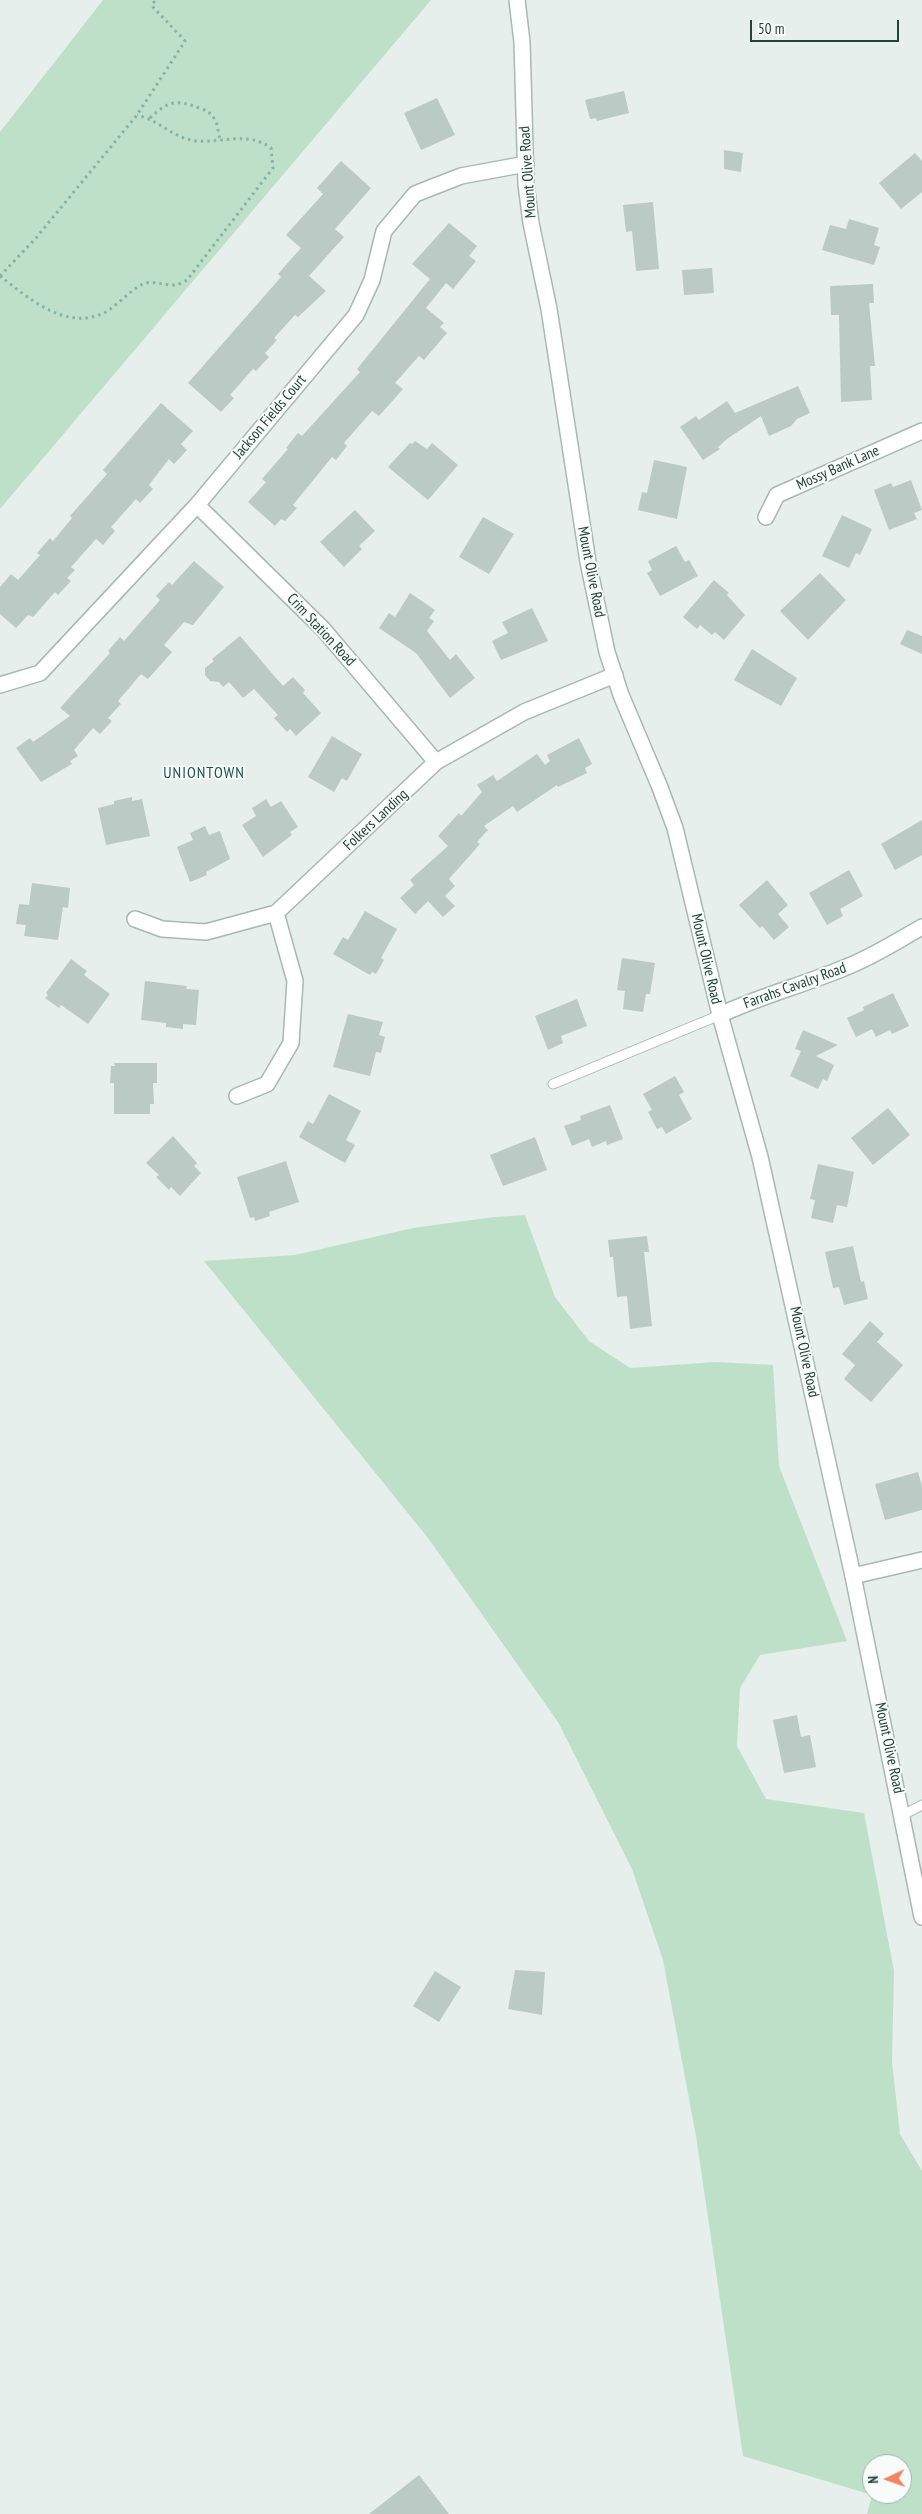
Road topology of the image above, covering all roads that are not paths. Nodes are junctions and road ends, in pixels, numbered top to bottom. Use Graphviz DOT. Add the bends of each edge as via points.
graph roads {
  1 [pos="517,0"];
  2 [pos="526,164"];
  3 [pos="922,431"];
  4 [pos="196,505"];
  5 [pos="766,517"];
  6 [pos="614,675"];
  7 [pos="0,685"];
  8 [pos="436,762"];
  9 [pos="276,913"];
  10 [pos="135,919"];
  11 [pos="922,927"];
  12 [pos="720,1015"];
  13 [pos="553,1084"];
  14 [pos="237,1096"];
  15 [pos="922,1560"];
  16 [pos="853,1576"];
  17 [pos="922,1805"];
  18 [pos="903,1815"];
  19 [pos="922,1917"];
  1 -- 2 [label="street, Mount Olive Road" via="522,42"];
  2 -- 4 [label="street, Jackson Fields Court" via="461,176 416,194 384,231 372,280 356,315"];
  2 -- 6 [label="street, Mount Olive Road" via="531,223 549,309 588,562"];
  3 -- 5 [label="street, Mossy Bank Lane" via="777,495"];
  4 -- 7 [label="street, Jackson Fields Court" via="40,673"];
  4 -- 8 [label="street, Crim Station Road" via="323,629"];
  6 -- 8 [label="street, Folkers Landing" via="524,712"];
  6 -- 12 [label="street, Mount Olive Road" via="675,828"];
  8 -- 9 [label="street, Folkers Landing"];
  9 -- 10 [label="street, Folkers Landing" via="206,932 162,929"];
  9 -- 14 [label="street" via="296,981 291,1043 266,1084"];
  11 -- 12 [label="street, Farrahs Cavalry Road" via="848,967 766,995"];
  12 -- 13 [label="lane"];
  12 -- 16 [label="street, Mount Olive Road" via="767,1186"];
  15 -- 16 [label="street"];
  16 -- 18 [label="street, Mount Olive Road"];
  17 -- 18 [label="lane"];
  18 -- 19 [label="street, Mount Olive Road"];
}
